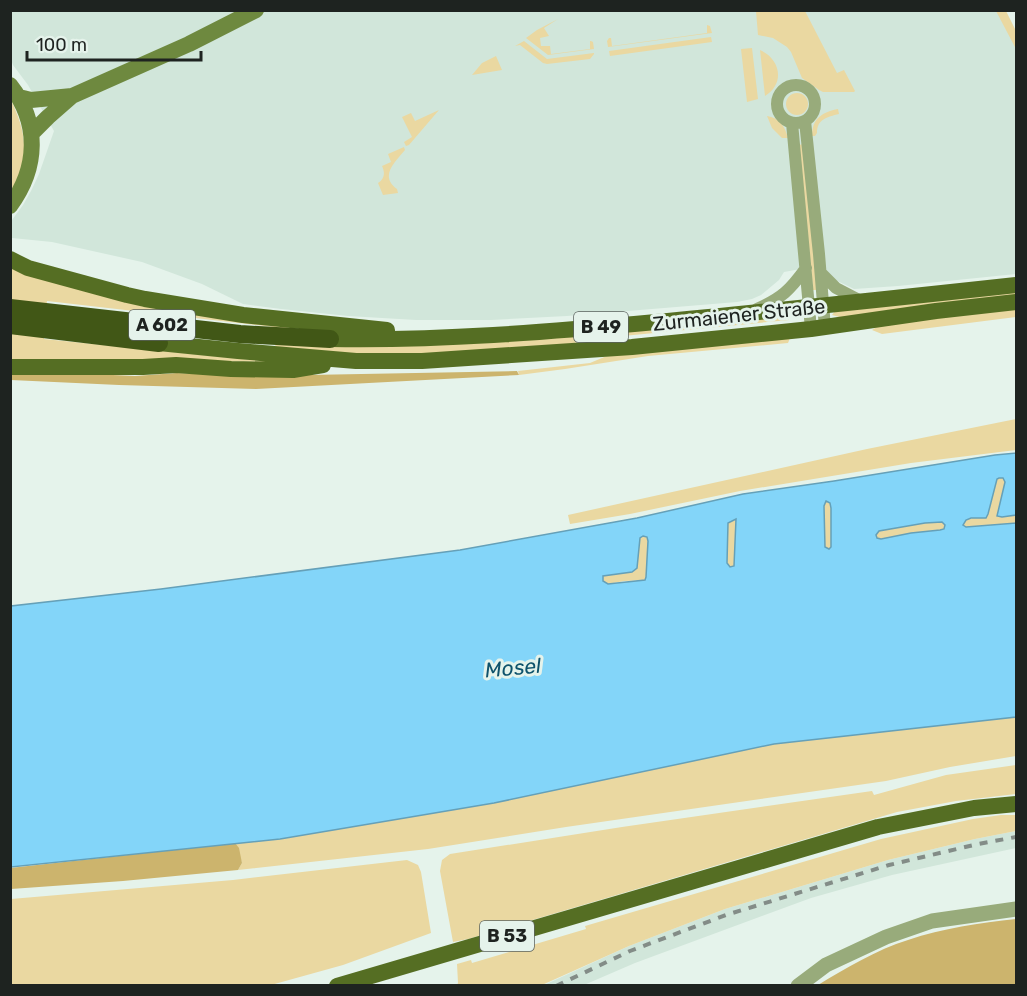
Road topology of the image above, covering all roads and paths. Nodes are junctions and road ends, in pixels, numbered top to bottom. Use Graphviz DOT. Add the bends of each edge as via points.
graph roads {
  1 [pos="256,10"];
  2 [pos="15,91"];
  3 [pos="72,96"];
  4 [pos="806,121"];
  5 [pos="792,123"];
  6 [pos="31,134"];
  7 [pos="10,206"];
  8 [pos="10,259"];
  9 [pos="806,268"];
  10 [pos="821,273"];
  11 [pos="1017,285"];
  12 [pos="863,302"];
  13 [pos="1017,302"];
  14 [pos="816,307"];
  15 [pos="10,308"];
  16 [pos="748,314"];
  17 [pos="45,321"];
  18 [pos="10,326"];
  19 [pos="818,329"];
  20 [pos="454,337"];
  21 [pos="330,339"];
  22 [pos="159,343"];
  23 [pos="356,361"];
  24 [pos="10,367"];
  25 [pos="1017,804"];
  26 [pos="1017,909"];
  27 [pos="337,986"];
  28 [pos="798,986"];
  1 -- 3 [label="main road"];
  2 -- 3 [label="main road" via="31,100"];
  2 -- 6 [label="main road" via="27,114"];
  3 -- 6 [label="main road"];
  4 -- 5 [label="street"];
  4 -- 5 [label="street" via="813,113 814,98 807,88 795,85 784,89 778,100 781,115"];
  4 -- 10 [label="street"];
  5 -- 9 [label="street"];
  6 -- 7 [label="main road" via="28,172"];
  8 -- 20 [label="main road" via="28,268 163,302 273,319"];
  9 -- 14 [label="street"];
  9 -- 16 [label="street" via="787,292"];
  10 -- 12 [label="street" via="836,288"];
  10 -- 14 [label="street"];
  11 -- 12 [label="main road, Zurmaiener Straße / B 49"];
  12 -- 14 [label="main road, Zurmaiener Straße / B 49"];
  13 -- 19 [label="main road, Zurmaiener Straße / B 49"];
  14 -- 16 [label="main road, Zurmaiener Straße / B 49"];
  14 -- 19 [label="street"];
  15 -- 17 [label="highway, A 602"];
  16 -- 20 [label="main road, Zurmaiener Straße / B 49"];
  17 -- 18 [label="highway, A 602"];
  17 -- 21 [label="highway, A 602"];
  17 -- 22 [label="highway, A 602"];
  19 -- 23 [label="main road, Zurmaiener Straße / B 49" via="422,361"];
  20 -- 21 [label="main road, A 602"];
  22 -- 23 [label="main road, A 602"];
  23 -- 24 [label="main road" via="293,370 176,365"];
  25 -- 27 [label="main road, B 53" via="974,808 878,827"];
  26 -- 28 [label="street" via="932,921 885,937 826,965"];
}
